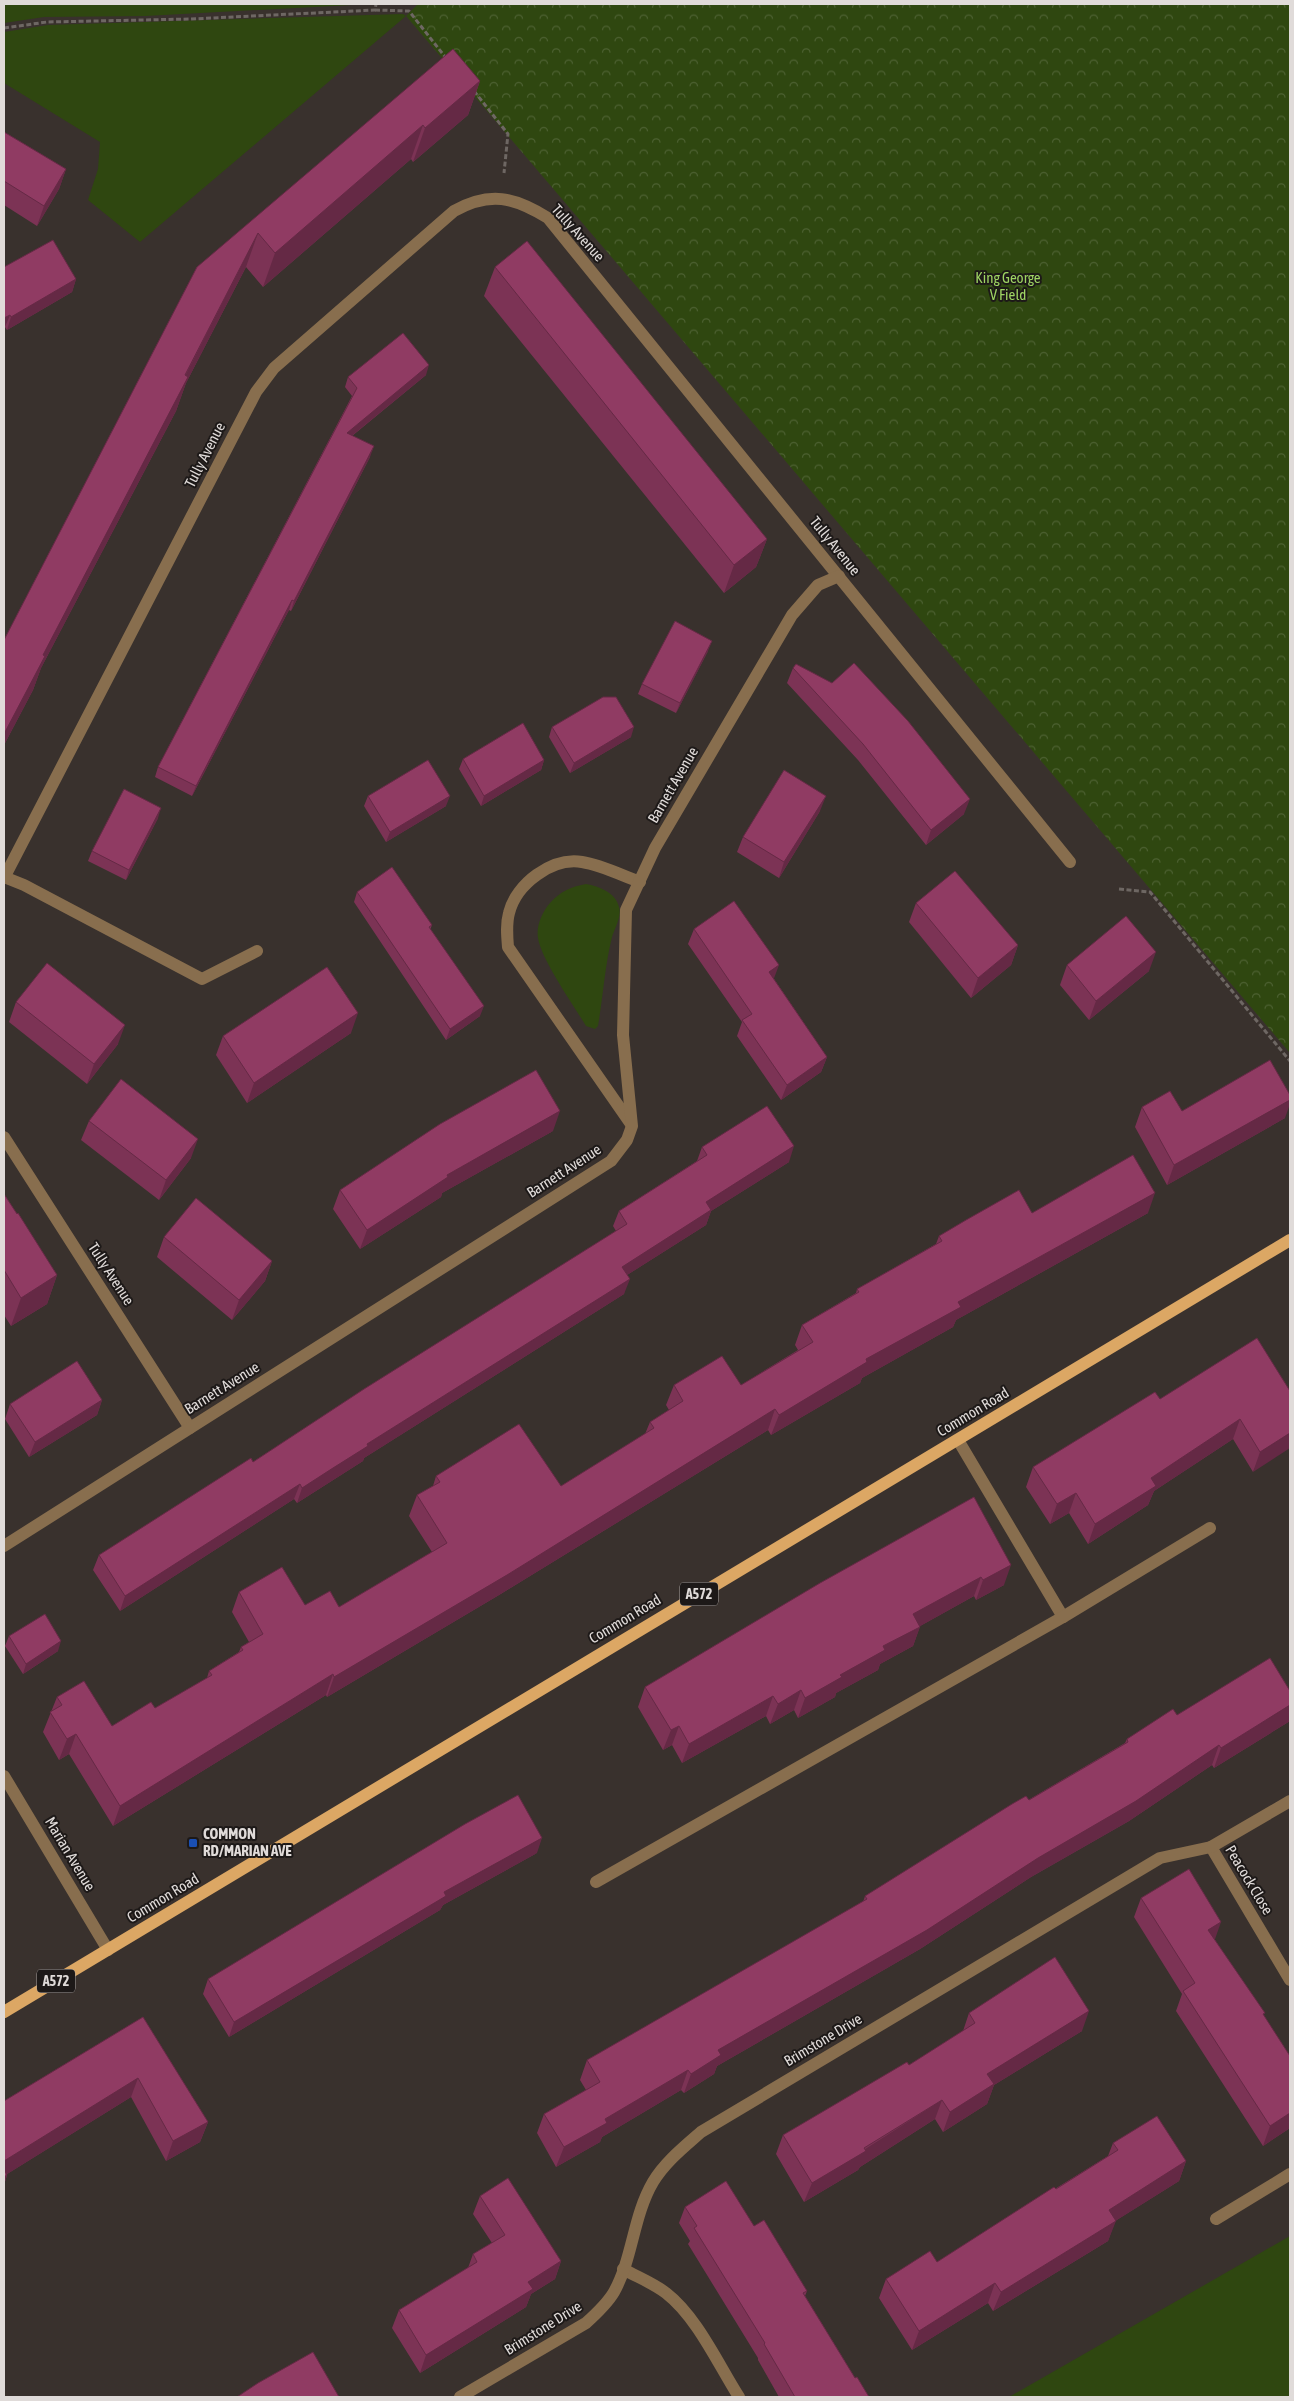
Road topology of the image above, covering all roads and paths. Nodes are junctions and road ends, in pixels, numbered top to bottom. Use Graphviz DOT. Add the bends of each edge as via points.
graph roads {
  1 [pos="376,4"];
  2 [pos="375,10"];
  3 [pos="4,28"];
  4 [pos="452,65"];
  5 [pos="471,88"];
  6 [pos="505,198"];
  7 [pos="838,576"];
  8 [pos="1070,862"];
  9 [pos="4,878"];
  10 [pos="640,882"];
  11 [pos="1119,889"];
  12 [pos="257,951"];
  13 [pos="1290,1061"];
  14 [pos="632,1126"];
  15 [pos="4,1137"];
  16 [pos="1290,1240"];
  17 [pos="190,1428"];
  18 [pos="958,1440"];
  19 [pos="1210,1528"];
  20 [pos="4,1546"];
  21 [pos="1063,1617"];
  22 [pos="4,1776"];
  23 [pos="1290,1801"];
  24 [pos="1211,1848"];
  25 [pos="596,1882"];
  26 [pos="108,1950"];
  27 [pos="1290,1980"];
  28 [pos="4,2012"];
  29 [pos="1290,2174"];
  30 [pos="1216,2219"];
  31 [pos="623,2269"];
  32 [pos="460,2397"];
  33 [pos="739,2397"];
  1 -- 2 [label="path"];
  2 -- 3 [label="path" via="47,22"];
  2 -- 4 [label="path" via="409,11"];
  5 -- 6 [label="path" via="508,134 503,164"];
  6 -- 7 [label="street, Tully Avenue" via="526,204 548,218"];
  6 -- 9 [label="street, Tully Avenue" via="468,203 454,211 274,368 256,392"];
  7 -- 8 [label="street, Tully Avenue"];
  7 -- 10 [label="street, Barnett Avenue" via="818,584 792,615 655,848"];
  9 -- 12 [label="street" via="24,885 202,979"];
  10 -- 14 [label="street, Barnett Avenue" via="626,910 624,1035"];
  10 -- 14 [label="street" via="581,862 557,864 536,874 521,890 509,910 506,925 508,947"];
  11 -- 13 [label="path" via="1150,892"];
  14 -- 17 [label="street, Barnett Avenue" via="627,1140 612,1161"];
  15 -- 17 [label="street, Tully Avenue"];
  16 -- 18 [label="main road, Common Road / A572"];
  17 -- 20 [label="street, Barnett Avenue"];
  18 -- 21 [label="street"];
  18 -- 26 [label="main road, Common Road / A572"];
  19 -- 21 [label="street"];
  21 -- 25 [label="street"];
  22 -- 26 [label="street, Marian Avenue"];
  23 -- 24 [label="street, Brimstone Drive"];
  24 -- 27 [label="street, Peacock Close"];
  24 -- 31 [label="street, Brimstone Drive" via="1160,1858 701,2132 682,2148 654,2181"];
  26 -- 28 [label="main road, Common Road / A572"];
  29 -- 30 [label="street"];
  31 -- 32 [label="street, Brimstone Drive" via="614,2291 586,2323"];
  31 -- 33 [label="street" via="658,2287 679,2305"];
}
